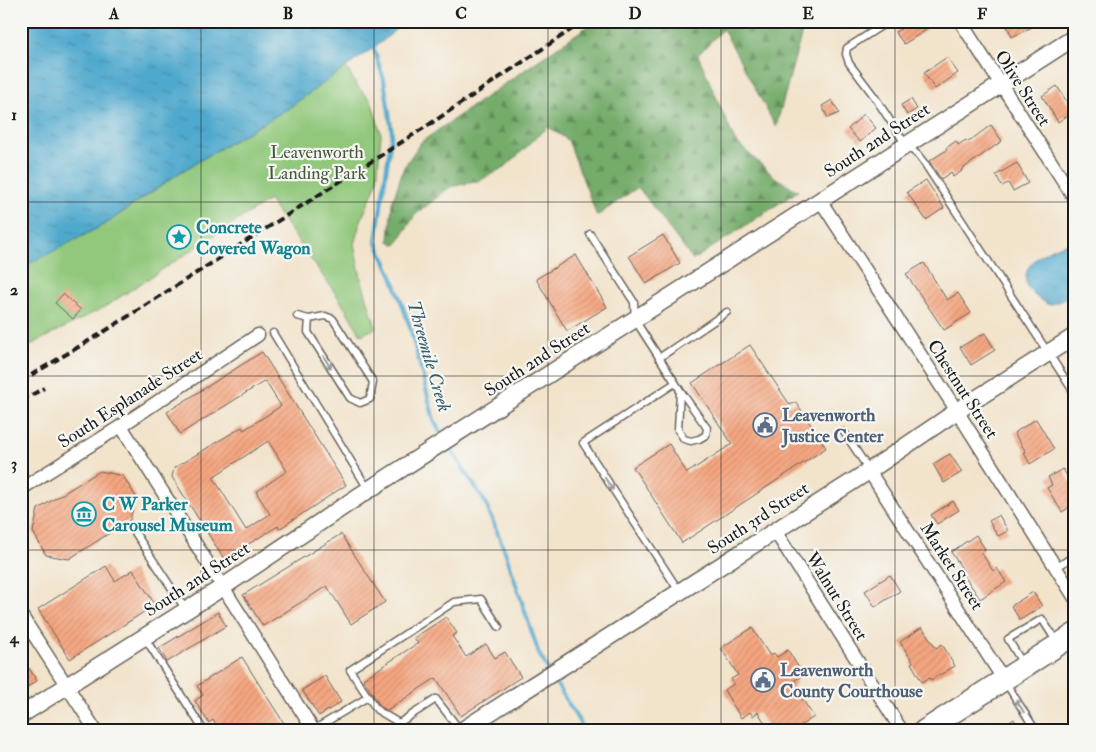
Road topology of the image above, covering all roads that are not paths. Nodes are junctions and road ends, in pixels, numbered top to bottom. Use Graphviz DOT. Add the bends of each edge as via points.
graph roads {
  1 [pos="889,21"];
  2 [pos="960,21"];
  3 [pos="1075,37"];
  4 [pos="1000,85"];
  5 [pos="906,145"];
  6 [pos="1075,199"];
  7 [pos="820,200"];
  8 [pos="590,234"];
  9 [pos="727,312"];
  10 [pos="297,316"];
  11 [pos="309,319"];
  12 [pos="635,320"];
  13 [pos="273,333"];
  14 [pos="258,335"];
  15 [pos="1075,336"];
  16 [pos="1048,353"];
  17 [pos="659,358"];
  18 [pos="675,383"];
  19 [pos="680,390"];
  20 [pos="1075,394"];
  21 [pos="957,411"];
  22 [pos="121,426"];
  23 [pos="844,432"];
  24 [pos="869,471"];
  25 [pos="21,489"];
  26 [pos="369,490"];
  27 [pos="132,528"];
  28 [pos="776,531"];
  29 [pos="1075,555"];
  30 [pos="1056,568"];
  31 [pos="222,586"];
  32 [pos="680,592"];
  33 [pos="1075,598"];
  34 [pos="186,610"];
  35 [pos="21,615"];
  36 [pos="500,627"];
  37 [pos="144,637"];
  38 [pos="1067,640"];
  39 [pos="1025,667"];
  40 [pos="1004,680"];
  41 [pos="68,687"];
  42 [pos="368,697"];
  43 [pos="21,715"];
  44 [pos="484,725"];
  45 [pos="313,730"];
  46 [pos="96,731"];
  47 [pos="204,731"];
  48 [pos="461,731"];
  49 [pos="902,731"];
  50 [pos="924,731"];
  51 [pos="1036,731"];
  1 -- 5 [label="lane" via="847,48 846,54"];
  2 -- 4 [label="street, Olive Street"];
  3 -- 4 [label="street, South 2nd Street"];
  4 -- 5 [label="street, South 2nd Street"];
  4 -- 6 [label="street, Olive Street"];
  5 -- 7 [label="street, South 2nd Street"];
  5 -- 16 [label="lane" via="925,164"];
  7 -- 12 [label="street, South 2nd Street"];
  7 -- 21 [label="street, Chestnut Street"];
  8 -- 12 [label="lane" via="634,302"];
  9 -- 17 [label="lane"];
  10 -- 11 [label="lane"];
  11 -- 11 [label="lane, one-way" via="308,332 350,398 360,403 370,399 373,382 332,319 325,316"];
  12 -- 17 [label="lane"];
  12 -- 26 [label="street, South 2nd Street"];
  13 -- 26 [label="lane"];
  14 -- 22 [label="street, South Esplanade Street"];
  15 -- 16 [label="street, South 3rd Street"];
  16 -- 20 [label="lane"];
  16 -- 21 [label="street, South 3rd Street"];
  17 -- 18 [label="lane"];
  18 -- 19 [label="lane"];
  18 -- 32 [label="lane, one-way" via="583,443"];
  19 -- 19 [label="lane" via="678,430 684,439 699,440 706,435 707,428"];
  21 -- 24 [label="street, South 3rd Street"];
  21 -- 30 [label="street, Chestnut Street"];
  22 -- 25 [label="street, South Esplanade Street"];
  22 -- 31 [label="street"];
  23 -- 24 [label="lane"];
  24 -- 28 [label="street, South 3rd Street"];
  24 -- 40 [label="street, Market Street"];
  26 -- 31 [label="street, South 2nd Street"];
  27 -- 34 [label="lane"];
  28 -- 32 [label="street, South 3rd Street"];
  28 -- 49 [label="street, Walnut Street"];
  29 -- 30 [label="lane"];
  30 -- 33 [label="street, Chestnut Street"];
  31 -- 34 [label="street, South 2nd Street"];
  31 -- 45 [label="street"];
  32 -- 44 [label="street, South 3rd Street" via="522,691"];
  34 -- 37 [label="street, South 2nd Street"];
  35 -- 41 [label="street"];
  36 -- 42 [label="lane" via="481,598 454,602 350,670"];
  37 -- 41 [label="street, South 2nd Street"];
  37 -- 47 [label="lane"];
  38 -- 39 [label="highway"];
  38 -- 39 [label="lane" via="1042,619 1008,640"];
  39 -- 40 [label="highway"];
  40 -- 50 [label="highway"];
  51 -- 40 [label="lane, one-way"];
  41 -- 43 [label="street, South 2nd Street"];
  41 -- 46 [label="street"];
  42 -- 45 [label="lane"];
  42 -- 48 [label="lane" via="377,710 399,723 436,699"];
  44 -- 48 [label="street, South 3rd Street"];
}
